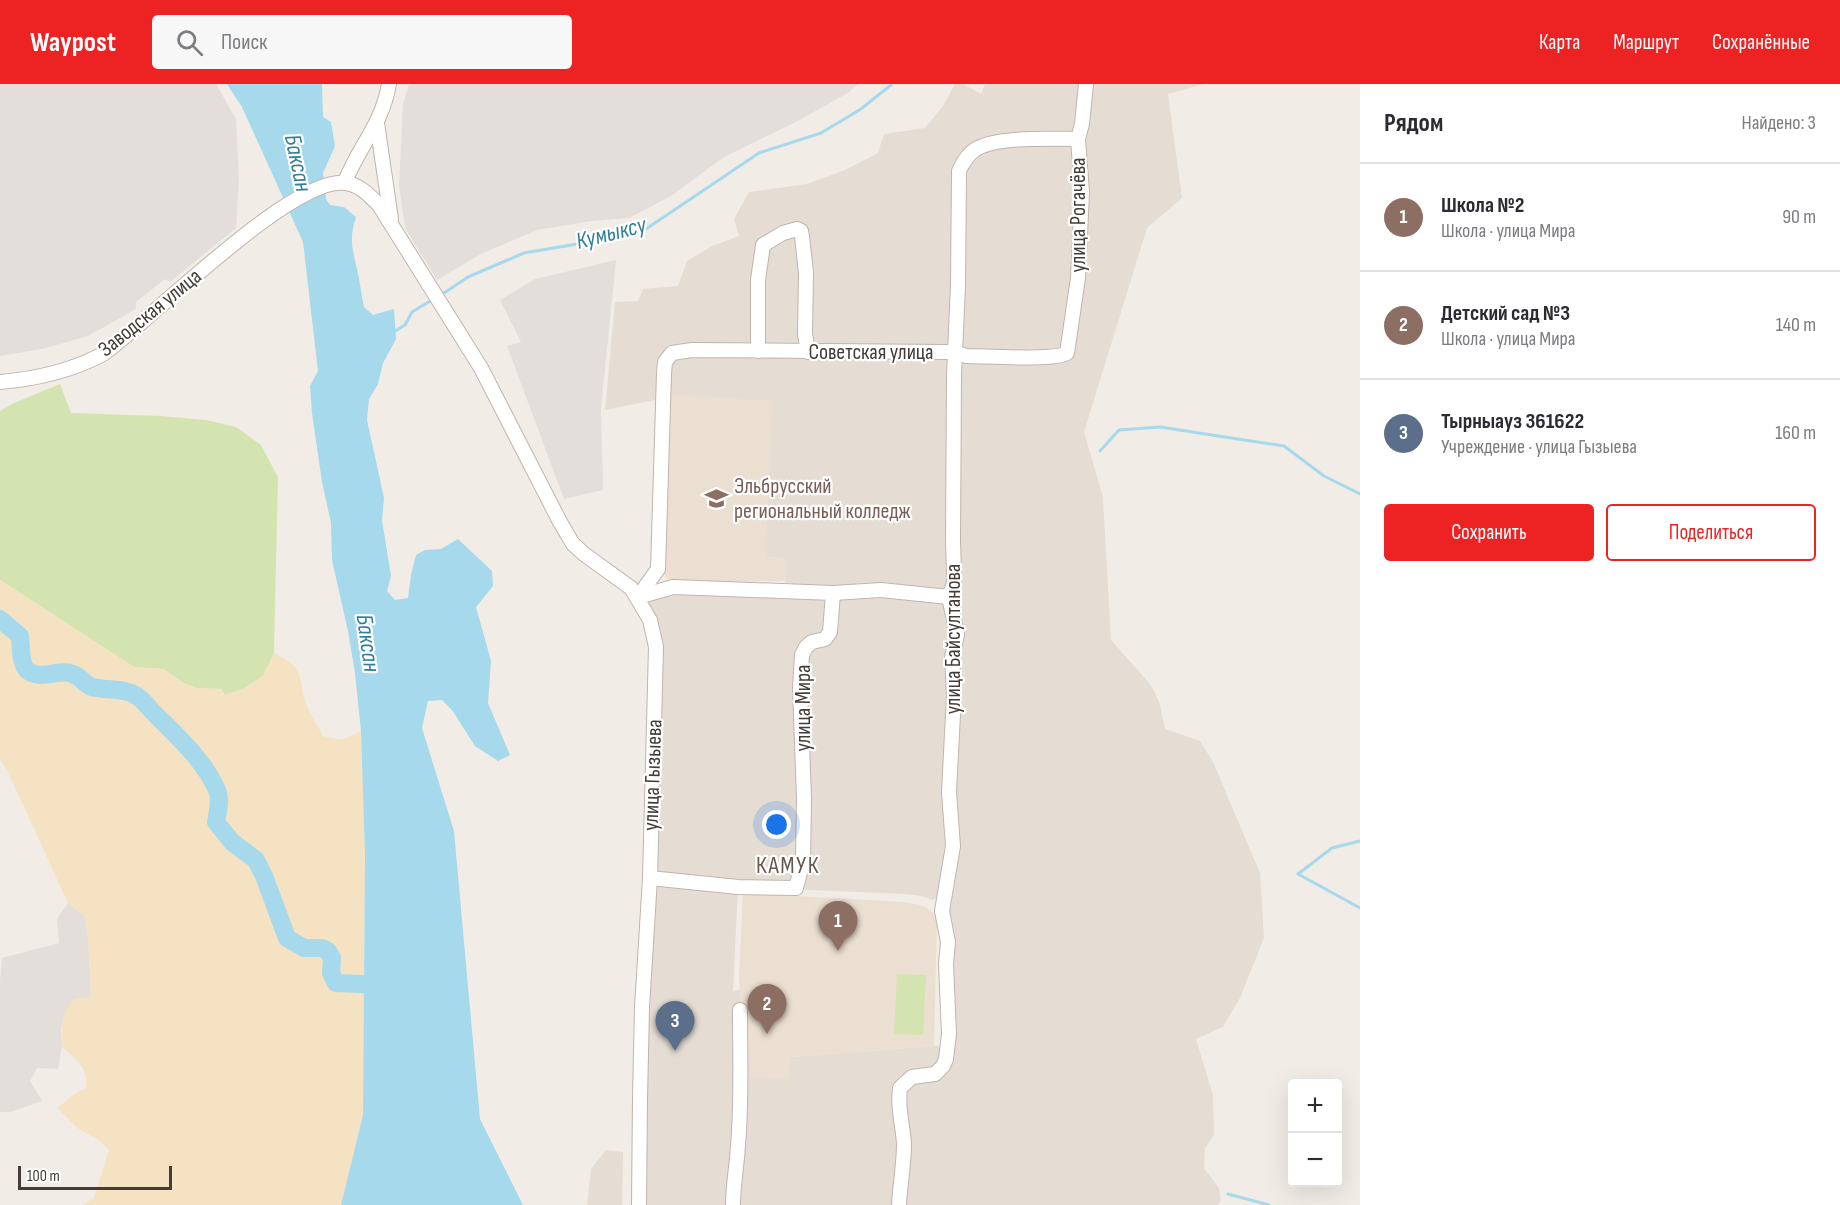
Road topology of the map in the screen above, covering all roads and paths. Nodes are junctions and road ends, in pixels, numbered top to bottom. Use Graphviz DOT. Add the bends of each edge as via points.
graph roads {
  1 [pos="389,84"];
  2 [pos="1086,84"];
  3 [pos="377,123"];
  4 [pos="1078,139"];
  5 [pos="339,183"];
  6 [pos="392,225"];
  7 [pos="1068,346"];
  8 [pos="758,351"];
  9 [pos="808,352"];
  10 [pos="955,352"];
  11 [pos="0,382"];
  12 [pos="833,593"];
  13 [pos="638,597"];
  14 [pos="949,597"];
  15 [pos="650,878"];
  16 [pos="740,1010"];
  17 [pos="639,1205"];
  18 [pos="733,1205"];
  19 [pos="899,1205"];
  1 -- 3 [label="street"];
  2 -- 4 [label="street, улица Рогачёва"];
  3 -- 5 [label="street"];
  3 -- 6 [label="street"];
  4 -- 7 [label="street, улица Рогачёва" via="1082,218"];
  4 -- 10 [label="street, улица Байсултанова" via="983,145 962,163 957,189"];
  5 -- 6 [label="street" via="368,194"];
  5 -- 11 [label="street, Заводская улица" via="283,207 103,354 54,374"];
  6 -- 13 [label="street" via="481,368 573,544"];
  7 -- 10 [label="street, Советская улица" via="1064,355 1046,357 966,356"];
  8 -- 9 [label="street, Советская улица"];
  8 -- 9 [label="street" via="758,280 763,245 783,232 797,229 801,231 806,273"];
  8 -- 13 [label="street, Советская улица" via="679,351 665,362 658,569"];
  9 -- 10 [label="street, Советская улица"];
  10 -- 14 [label="street, улица Байсултанова" via="954,583"];
  12 -- 13 [label="street" via="673,586"];
  12 -- 14 [label="street" via="881,590"];
  12 -- 15 [label="street, улица Мира" via="830,632 825,639 812,642 802,655 803,861 796,888"];
  13 -- 15 [label="street, улица Гызыева" via="650,620 656,647"];
  14 -- 19 [label="street, улица Байсултанова" via="957,634 952,658 949,792 953,846 942,911 948,942 949,1034 946,1059 939,1070 929,1076 912,1077 900,1088 898,1107 904,1156"];
  15 -- 17 [label="street, улица Гызыева"];
  16 -- 18 [label="street" via="740,1094"];
}
